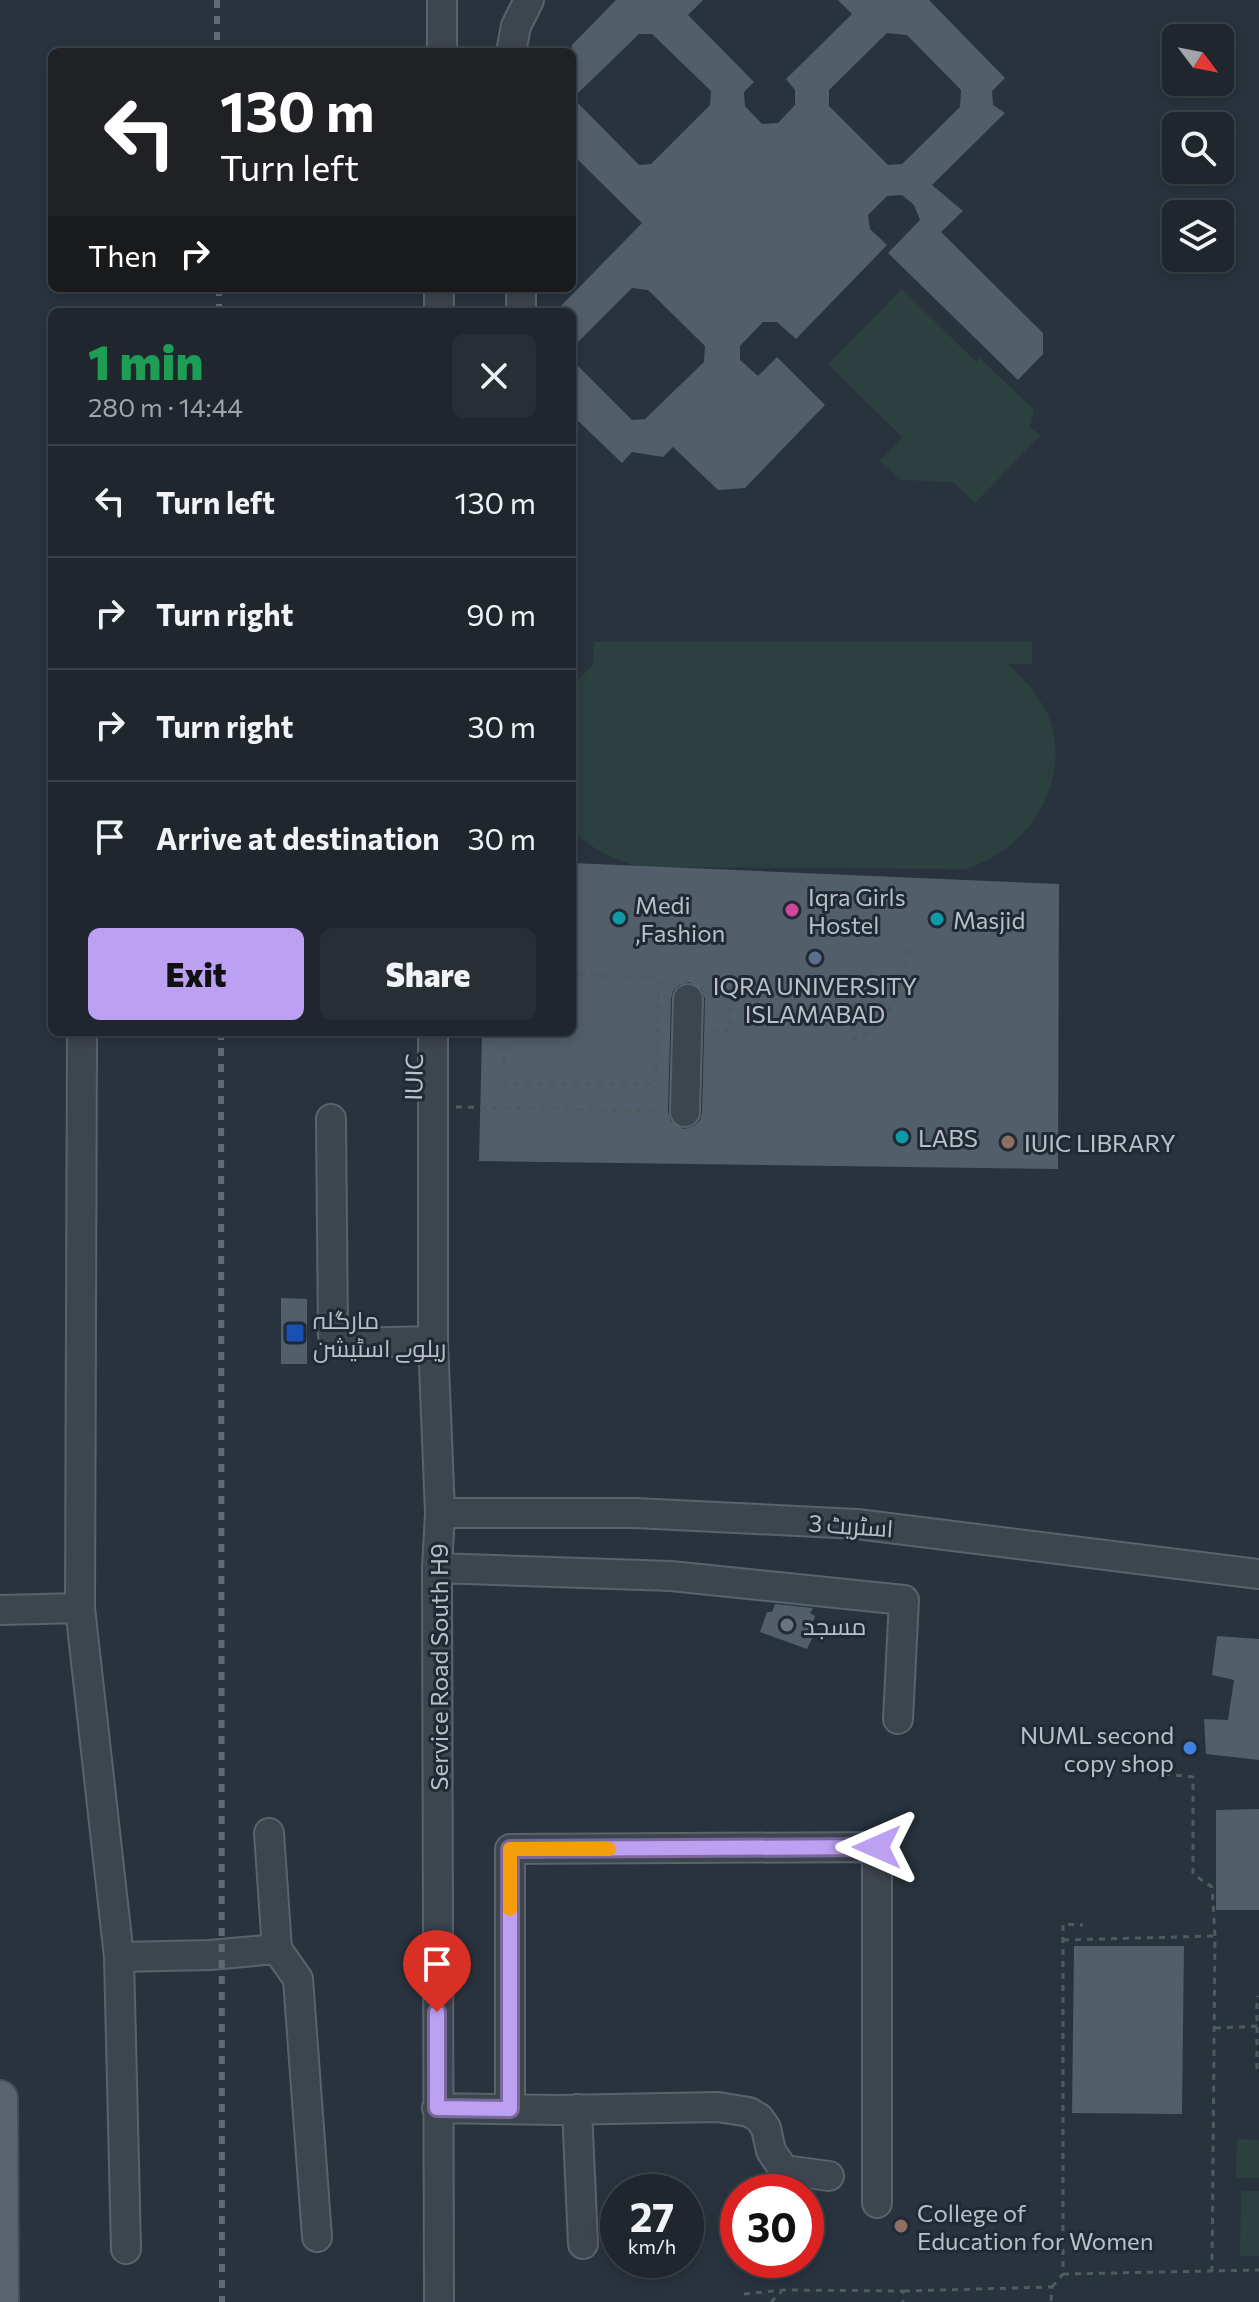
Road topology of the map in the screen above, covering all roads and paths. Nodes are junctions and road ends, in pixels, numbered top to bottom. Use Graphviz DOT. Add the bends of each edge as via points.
graph roads {
  1 [pos="442,0"];
  2 [pos="529,0"];
  3 [pos="442,48"];
  4 [pos="512,48"];
  5 [pos="911,944"];
  6 [pos="576,975"];
  7 [pos="688,999"];
  8 [pos="709,1033"];
  9 [pos="82,1036"];
  10 [pos="414,1036"];
  11 [pos="433,1036"];
  12 [pos="504,1036"];
  13 [pos="685,1112"];
  14 [pos="425,1117"];
  15 [pos="331,1119"];
  16 [pos="433,1341"];
  17 [pos="440,1513"];
  18 [pos="437,1568"];
  19 [pos="1259,1574"];
  20 [pos="80,1608"];
  21 [pos="0,1610"];
  22 [pos="898,1719"];
  23 [pos="1164,1774"];
  24 [pos="269,1833"];
  25 [pos="1083,1925"];
  26 [pos="1215,1936"];
  27 [pos="1063,1940"];
  28 [pos="277,1949"];
  29 [pos="119,1957"];
  30 [pos="1257,1996"];
  31 [pos="1258,2026"];
  32 [pos="1215,2028"];
  33 [pos="1257,2069"];
  34 [pos="0,2098"];
  35 [pos="437,2108"];
  36 [pos="510,2109"];
  37 [pos="577,2109"];
  38 [pos="829,2176"];
  39 [pos="877,2203"];
  40 [pos="317,2237"];
  41 [pos="583,2244"];
  42 [pos="126,2249"];
  43 [pos="1259,2270"];
  44 [pos="1212,2271"];
  45 [pos="1063,2274"];
  46 [pos="1052,2287"];
  47 [pos="784,2290"];
  48 [pos="900,2291"];
  49 [pos="744,2294"];
  50 [pos="1,2302"];
  51 [pos="439,2302"];
  52 [pos="771,2302"];
  53 [pos="903,2302"];
  54 [pos="1051,2302"];
  1 -- 3 [label="street"];
  2 -- 4 [label="street"];
  5 -- 8 [label="path" via="906,973 887,1015 856,1040 854,996 728,989 730,1030"];
  6 -- 12 [label="path" via="659,977 656,1083 504,1083"];
  7 -- 13 [label="street"];
  9 -- 20 [label="street"];
  10 -- 14 [label="street, IUIC"];
  11 -- 14 [label="street, Service Road South H9"];
  13 -- 14 [label="path"];
  14 -- 16 [label="street, Service Road South H9"];
  15 -- 16 [label="street" via="333,1335 347,1343"];
  16 -- 17 [label="street, Service Road South H9"];
  17 -- 18 [label="street, Service Road South H9"];
  17 -- 19 [label="street, اسٹریٹ 3" via="635,1513 857,1524"];
  18 -- 22 [label="street" via="671,1576 904,1600"];
  18 -- 35 [label="street, Service Road South H9"];
  20 -- 21 [label="street"];
  20 -- 29 [label="street"];
  23 -- 26 [label="path" via="1193,1777 1193,1874 1212,1887"];
  24 -- 28 [label="street"];
  25 -- 27 [label="path" via="1063,1924"];
  26 -- 27 [label="path"];
  26 -- 32 [label="path"];
  27 -- 45 [label="path"];
  28 -- 29 [label="street"];
  28 -- 40 [label="street" via="298,1979"];
  29 -- 42 [label="street"];
  30 -- 31 [label="path"];
  31 -- 32 [label="path"];
  31 -- 33 [label="path"];
  32 -- 44 [label="path"];
  34 -- 50 [label="main road"];
  35 -- 36 [label="street"];
  35 -- 51 [label="street, Service Road South H9"];
  36 -- 37 [label="street"];
  36 -- 39 [label="street" via="510,1849 877,1847"];
  37 -- 38 [label="street" via="706,2107 749,2112 766,2128 771,2151 784,2170"];
  37 -- 41 [label="street"];
  43 -- 44 [label="path"];
  44 -- 45 [label="path"];
  45 -- 46 [label="path"];
  46 -- 48 [label="path"];
  46 -- 54 [label="path"];
  47 -- 48 [label="path"];
  47 -- 49 [label="path"];
  47 -- 52 [label="path"];
  48 -- 53 [label="path"];
}
